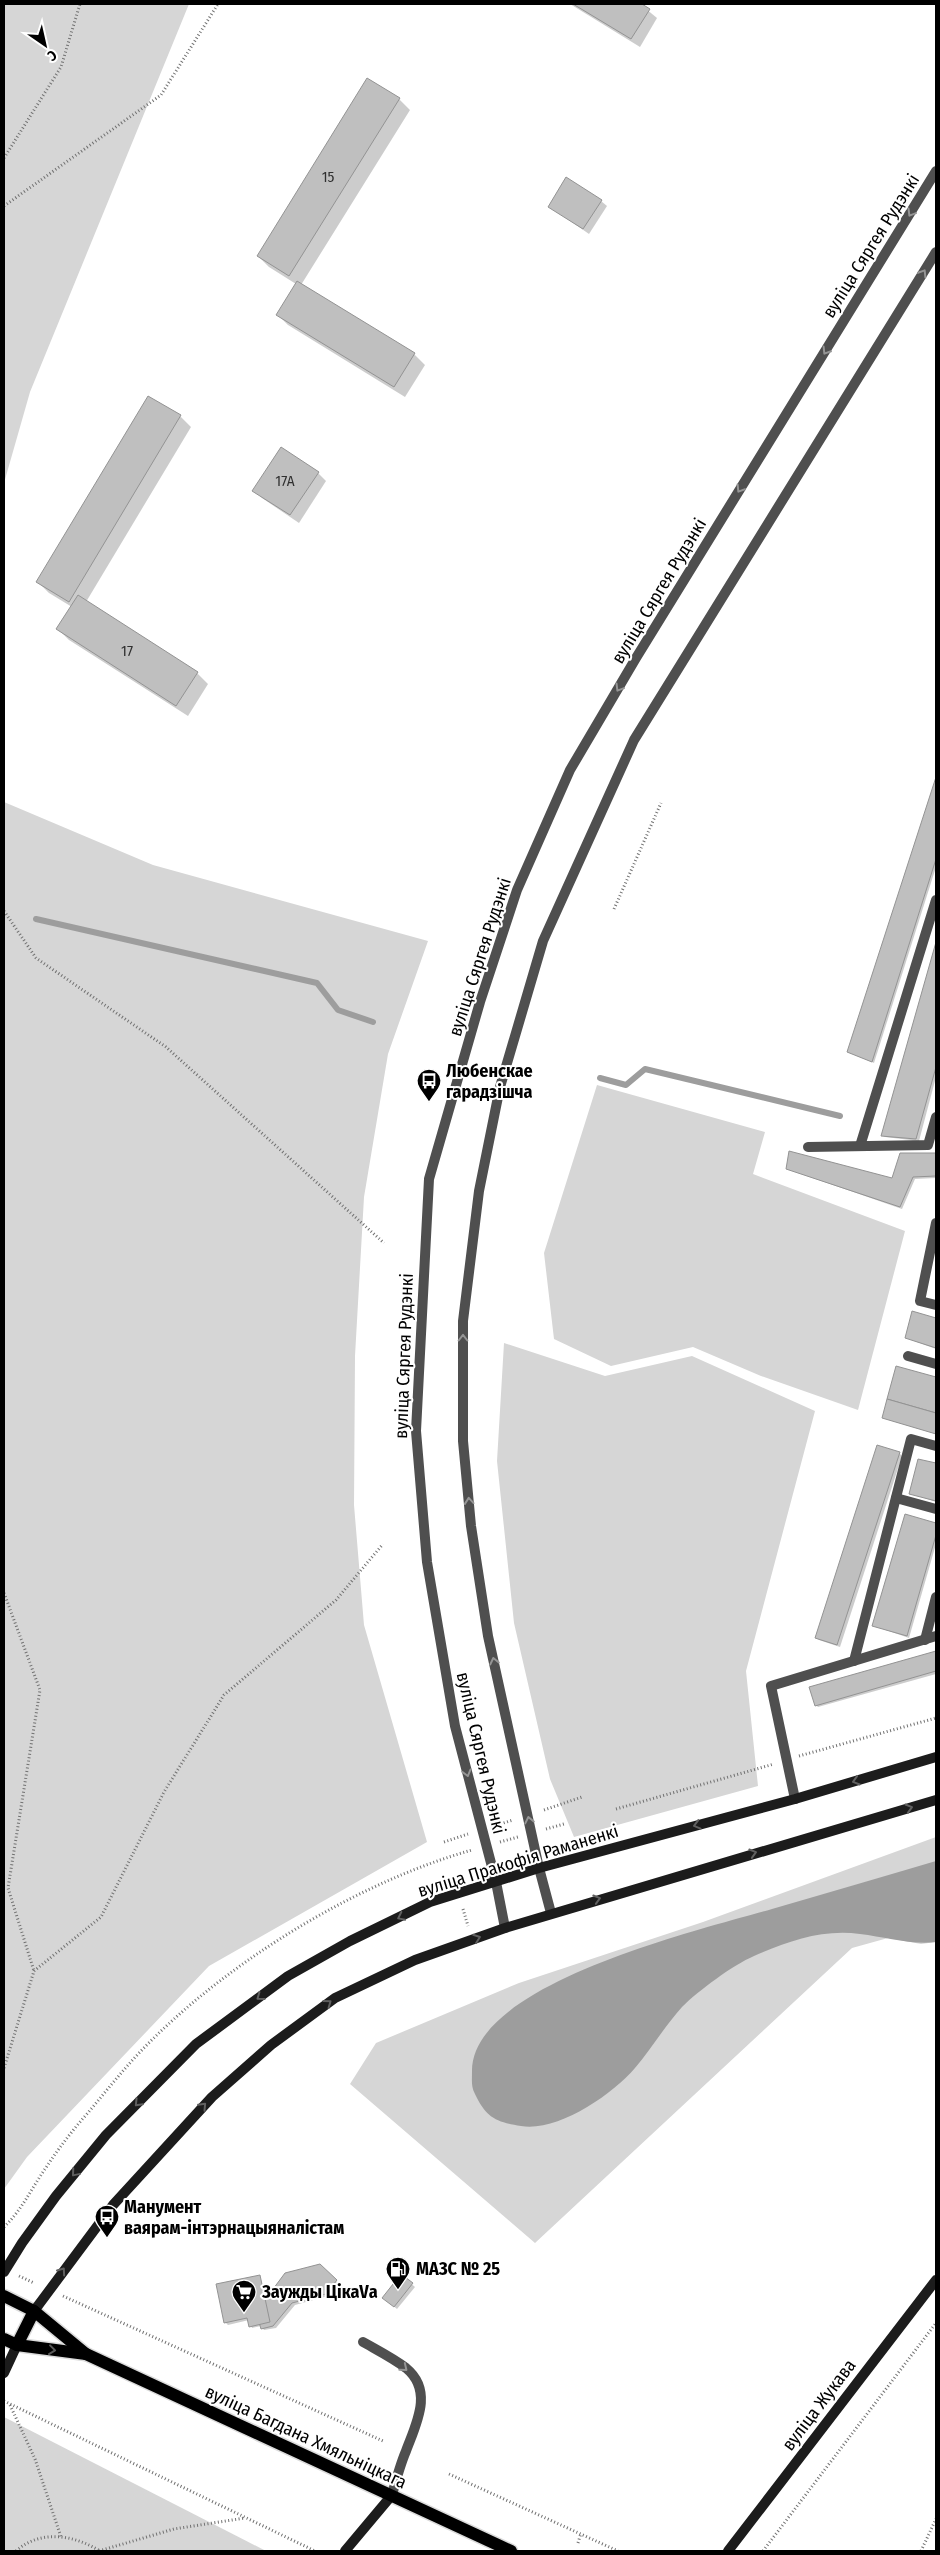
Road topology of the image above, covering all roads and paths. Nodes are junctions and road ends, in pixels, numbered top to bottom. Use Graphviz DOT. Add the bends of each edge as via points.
graph roads {
  1 [pos="80,4"];
  2 [pos="218,4"];
  3 [pos="4,158"];
  4 [pos="936,171"];
  5 [pos="4,206"];
  6 [pos="936,252"];
  7 [pos="661,803"];
  8 [pos="936,900"];
  9 [pos="614,909"];
  10 [pos="4,911"];
  11 [pos="936,1117"];
  12 [pos="860,1146"];
  13 [pos="808,1147"];
  14 [pos="936,1223"];
  15 [pos="384,1244"];
  16 [pos="933,1251"];
  17 [pos="936,1306"];
  18 [pos="908,1356"];
  19 [pos="936,1364"];
  20 [pos="936,1446"];
  21 [pos="896,1498"];
  22 [pos="936,1510"];
  23 [pos="383,1544"];
  24 [pos="4,1593"];
  25 [pos="936,1597"];
  26 [pos="936,1636"];
  27 [pos="925,1640"];
  28 [pos="854,1661"];
  29 [pos="936,1757"];
  30 [pos="582,1797"];
  31 [pos="795,1799"];
  32 [pos="936,1800"];
  33 [pos="544,1810"];
  34 [pos="513,1820"];
  35 [pos="497,1825"];
  36 [pos="469,1834"];
  37 [pos="517,1837"];
  38 [pos="444,1842"];
  39 [pos="502,1842"];
  40 [pos="473,1850"];
  41 [pos="538,1868"];
  42 [pos="496,1882"];
  43 [pos="4,1885"];
  44 [pos="8,1888"];
  45 [pos="463,1909"];
  46 [pos="551,1913"];
  47 [pos="468,1926"];
  48 [pos="505,1928"];
  49 [pos="34,1971"];
  50 [pos="4,2068"];
  51 [pos="4,2227"];
  52 [pos="4,2272"];
  53 [pos="19,2276"];
  54 [pos="936,2280"];
  55 [pos="34,2283"];
  56 [pos="4,2296"];
  57 [pos="62,2296"];
  58 [pos="34,2311"];
  59 [pos="936,2323"];
  60 [pos="4,2339"];
  61 [pos="363,2342"];
  62 [pos="17,2345"];
  63 [pos="86,2354"];
  64 [pos="4,2373"];
  65 [pos="4,2402"];
  66 [pos="9,2404"];
  67 [pos="383,2441"];
  68 [pos="449,2474"];
  69 [pos="392,2495"];
  70 [pos="245,2518"];
  71 [pos="936,2519"];
  72 [pos="581,2533"];
  73 [pos="61,2537"];
  74 [pos="578,2543"];
  75 [pos="16,2551"];
  76 [pos="100,2551"];
  77 [pos="315,2551"];
  78 [pos="346,2551"];
  79 [pos="510,2551"];
  80 [pos="618,2551"];
  81 [pos="728,2551"];
  82 [pos="763,2551"];
  83 [pos="921,2551"];
  1 -- 3 [label="path" via="61,67"];
  2 -- 5 [label="path" via="161,94"];
  4 -- 42 [label="street, вуліца Сяргея Рудэнкі, one-way" via="570,770 517,890 480,1002 429,1179 416,1431 427,1562 455,1726"];
  41 -- 6 [label="street, вуліца Сяргея Рудэнкі, one-way" via="488,1636 471,1526 463,1441 463,1321 479,1191 500,1087 544,942 634,740"];
  7 -- 9 [label="path"];
  8 -- 12 [label="street"];
  10 -- 15 [label="path" via="36,958 166,1047"];
  11 -- 12 [label="street" via="928,1145"];
  12 -- 13 [label="street"];
  14 -- 16 [label="street"];
  16 -- 17 [label="street" via="920,1301"];
  18 -- 19 [label="street"];
  20 -- 21 [label="street" via="911,1439"];
  21 -- 22 [label="street"];
  21 -- 28 [label="street"];
  23 -- 49 [label="path" via="336,1600 224,1695 164,1792 101,1917"];
  24 -- 44 [label="path" via="40,1690"];
  25 -- 27 [label="street"];
  26 -- 27 [label="street"];
  27 -- 28 [label="street"];
  28 -- 31 [label="street" via="771,1686"];
  29 -- 31 [label="street, вуліца Пракофія Раманенкі, one-way"];
  30 -- 33 [label="path"];
  31 -- 41 [label="street, вуліца Пракофія Раманенкі, one-way"];
  46 -- 32 [label="street, one-way"];
  34 -- 35 [label="path"];
  36 -- 38 [label="path"];
  37 -- 39 [label="path"];
  40 -- 51 [label="path" via="448,1857 365,1892 314,1919 206,1993 141,2052 104,2093 47,2166 15,2217"];
  41 -- 42 [label="street, вуліца Пракофія Раманенкі"];
  41 -- 46 [label="street, вуліца Сяргея Рудэнкі"];
  42 -- 48 [label="street, вуліца Сяргея Рудэнкі"];
  42 -- 52 [label="street, вуліца Пракофія Раманенкі, one-way" via="430,1902 350,1941 288,1976 196,2044 100,2143 56,2196"];
  43 -- 44 [label="path"];
  44 -- 49 [label="path"];
  45 -- 47 [label="path"];
  46 -- 48 [label="street"];
  58 -- 48 [label="street, one-way" via="113,2205 212,2097 271,2044 335,1998 415,1960"];
  49 -- 50 [label="path"];
  53 -- 55 [label="path"];
  54 -- 81 [label="street, вуліца Жукава"];
  56 -- 58 [label="main road, вуліца Багдана Хмяльніцкага"];
  57 -- 67 [label="path"];
  58 -- 62 [label="main road"];
  58 -- 63 [label="main road, вуліца Багдана Хмяльніцкага"];
  59 -- 82 [label="path"];
  60 -- 62 [label="main road, вуліца Багдана Хмяльніцкага"];
  61 -- 69 [label="street, one-way" via="407,2369 417,2382 422,2400 418,2421"];
  62 -- 63 [label="main road, вуліца Багдана Хмяльніцкага, one-way"];
  62 -- 64 [label="street"];
  63 -- 69 [label="main road, вуліца Багдана Хмяльніцкага"];
  65 -- 66 [label="path"];
  66 -- 70 [label="path"];
  66 -- 73 [label="path" via="34,2459"];
  68 -- 72 [label="path"];
  69 -- 78 [label="street"];
  69 -- 79 [label="main road, вуліца Багдана Хмяльніцкага"];
  70 -- 76 [label="path" via="174,2529"];
  70 -- 77 [label="path"];
  71 -- 83 [label="path"];
  72 -- 74 [label="path"];
  72 -- 80 [label="path"];
  73 -- 75 [label="path" via="34,2540"];
  73 -- 76 [label="path" via="85,2542"];
}
